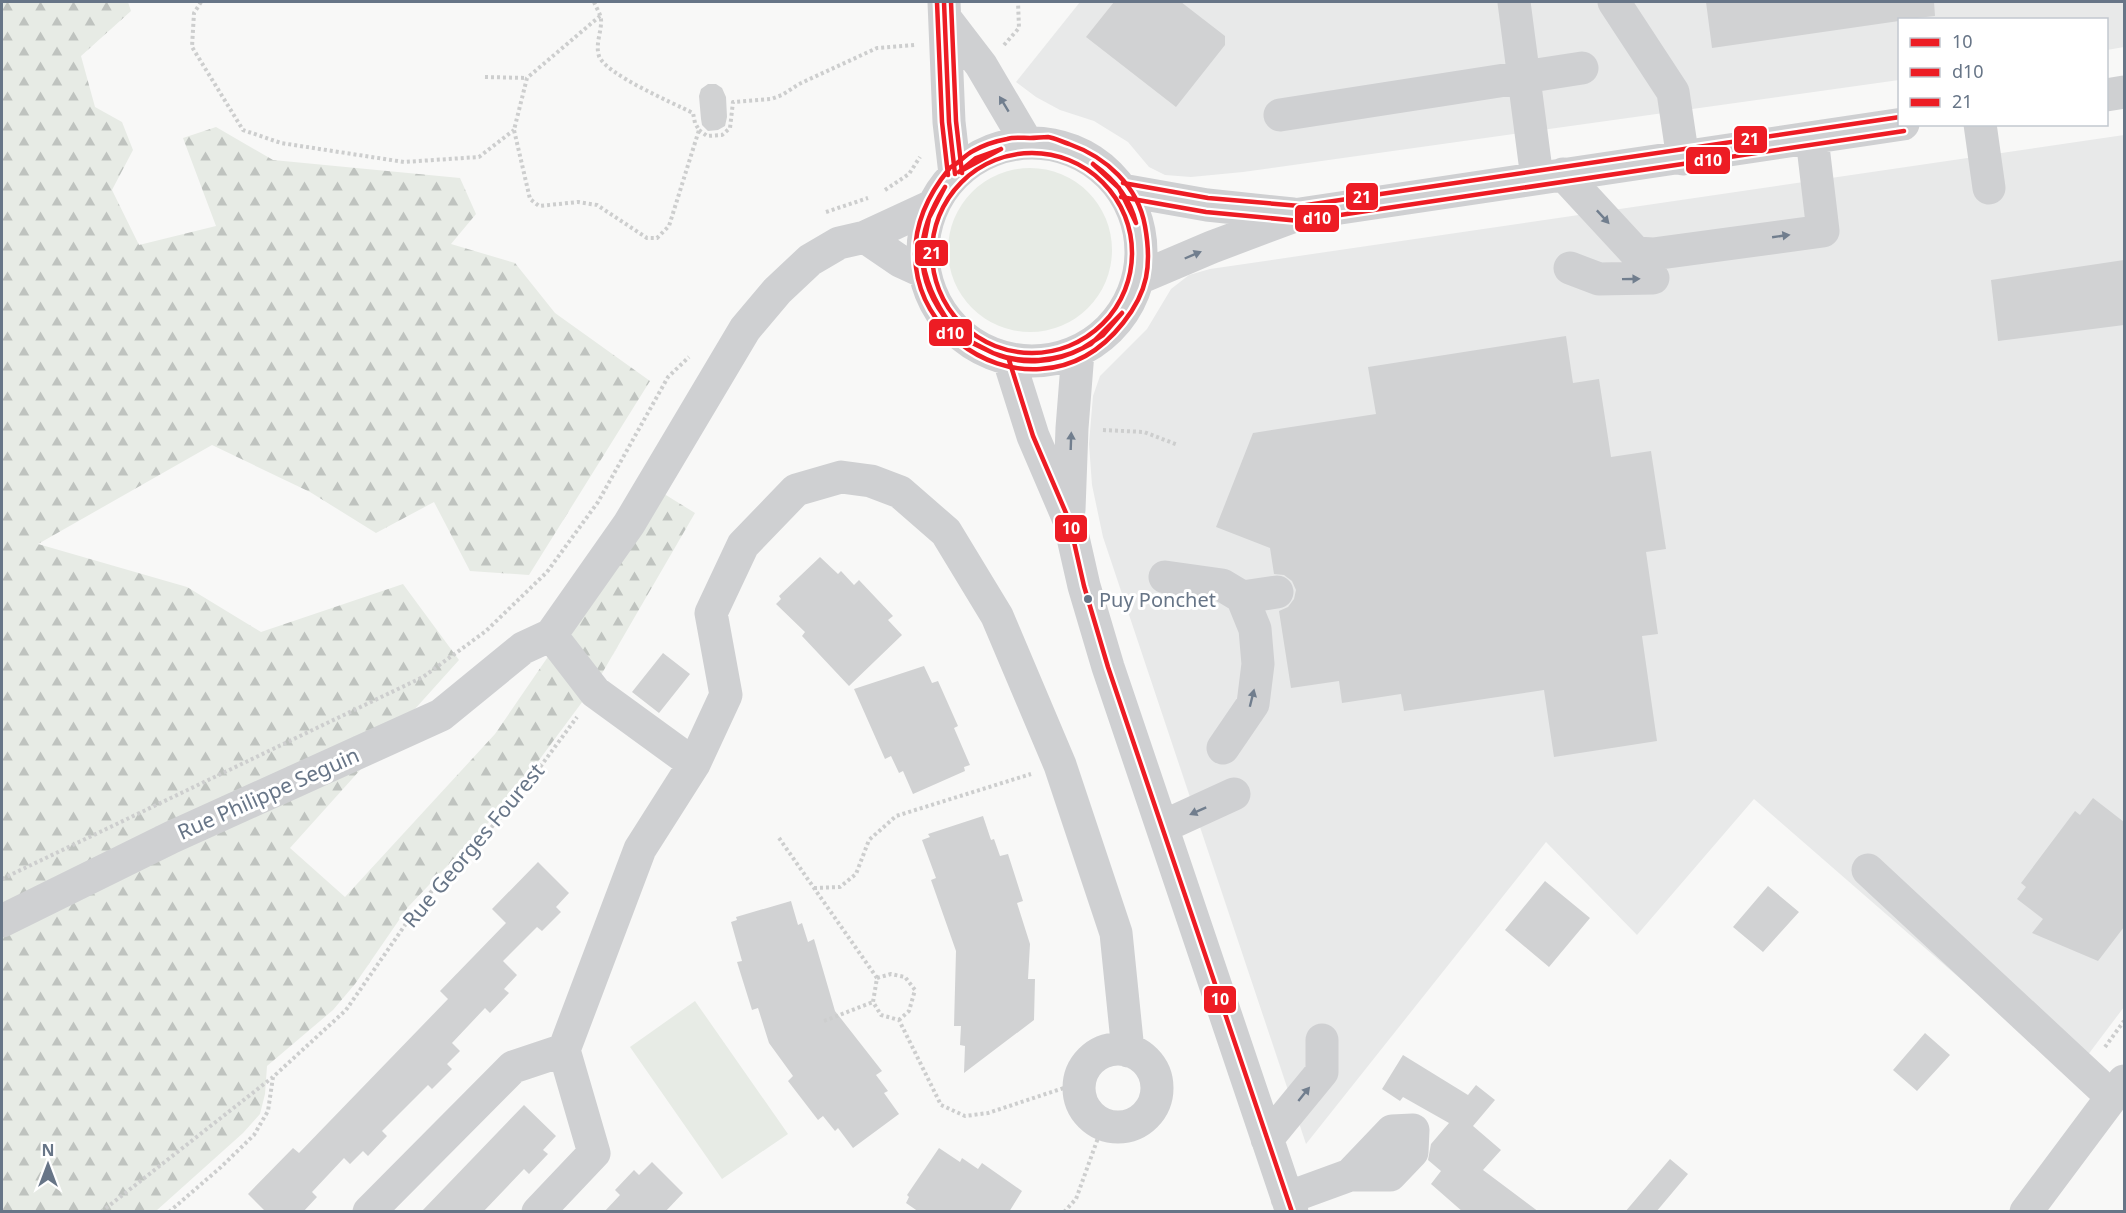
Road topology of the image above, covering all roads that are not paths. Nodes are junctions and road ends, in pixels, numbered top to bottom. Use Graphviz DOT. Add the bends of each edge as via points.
graph roads {
  1 [pos="1514,2"];
  2 [pos="1614,2"];
  3 [pos="945,10"];
  4 [pos="1582,68"];
  5 [pos="1524,77"];
  6 [pos="2124,92"];
  7 [pos="2108,95"];
  8 [pos="1280,115"];
  9 [pos="1898,125"];
  10 [pos="1980,126"];
  11 [pos="1812,138"];
  12 [pos="1027,143"];
  13 [pos="1683,159"];
  14 [pos="955,174"];
  15 [pos="1550,176"];
  16 [pos="1989,188"];
  17 [pos="1122,190"];
  18 [pos="932,206"];
  19 [pos="1300,214"];
  20 [pos="865,237"];
  21 [pos="1570,268"];
  22 [pos="924,272"];
  23 [pos="1139,278"];
  24 [pos="1653,278"];
  25 [pos="1078,352"];
  26 [pos="1009,360"];
  27 [pos="1069,520"];
  28 [pos="1165,577"];
  29 [pos="1277,592"];
  30 [pos="1242,597"];
  31 [pos="537,641"];
  32 [pos="1223,748"];
  33 [pos="694,764"];
  34 [pos="1234,794"];
  35 [pos="1162,827"];
  36 [pos="1868,870"];
  37 [pos="2,921"];
  38 [pos="1322,1040"];
  39 [pos="564,1050"];
  40 [pos="1128,1051"];
  41 [pos="2118,1089"];
  42 [pos="1267,1139"];
  43 [pos="1350,1175"];
  44 [pos="1290,1205"];
  45 [pos="369,1212"];
  46 [pos="538,1212"];
  47 [pos="2026,1212"];
  1 -- 5 [label="street"];
  2 -- 13 [label="street" via="1673,92"];
  12 -- 3 [label="street, one-way"];
  3 -- 14 [label="street"];
  4 -- 5 [label="street"];
  5 -- 8 [label="street"];
  5 -- 15 [label="street"];
  6 -- 7 [label="street"];
  9 -- 11 [label="street"];
  10 -- 16 [label="street"];
  11 -- 13 [label="street"];
  15 -- 11 [label="street, one-way" via="1636,253 1653,255 1823,231"];
  12 -- 14 [label="street" via="988,152"];
  12 -- 17 [label="street" via="1064,147 1096,164"];
  13 -- 15 [label="street"];
  14 -- 18 [label="street"];
  15 -- 19 [label="street"];
  17 -- 19 [label="street" via="1207,205"];
  17 -- 23 [label="street" via="1136,217 1142,247"];
  18 -- 20 [label="street, Rue Philippe Seguin"];
  18 -- 22 [label="street" via="923,238"];
  23 -- 19 [label="street, one-way"];
  20 -- 22 [label="street"];
  20 -- 31 [label="street, Rue Philippe Seguin" via="839,243 810,260 745,328 628,524"];
  21 -- 24 [label="street, one-way" via="1599,279"];
  22 -- 26 [label="street" via="934,303 953,329 979,348"];
  23 -- 25 [label="street" via="1127,308 1106,334"];
  25 -- 26 [label="street" via="1044,362"];
  27 -- 25 [label="street, one-way"];
  26 -- 27 [label="street" via="1033,436"];
  27 -- 35 [label="street" via="1108,666"];
  28 -- 30 [label="street" via="1222,585"];
  29 -- 30 [label="street"];
  32 -- 30 [label="street, one-way" via="1252,704 1258,664 1255,629"];
  31 -- 33 [label="street" via="595,692"];
  31 -- 37 [label="street, Rue Philippe Seguin" via="441,715 172,837"];
  33 -- 39 [label="street" via="640,849"];
  33 -- 40 [label="street" via="726,695 711,613 743,545 796,490 841,477 871,481 900,492 946,532 997,616 1060,765 1116,933"];
  34 -- 35 [label="street, one-way"];
  35 -- 42 [label="street"];
  36 -- 41 [label="street"];
  42 -- 38 [label="street, one-way" via="1322,1072"];
  39 -- 45 [label="street" via="513,1067"];
  39 -- 46 [label="street" via="594,1153"];
  40 -- 40 [label="street" via="1140,1056 1155,1076 1155,1101 1149,1112 1128,1126 1103,1124 1084,1107 1079,1083 1083,1070 1102,1052"];
  41 -- 47 [label="street"];
  42 -- 44 [label="street"];
  43 -- 44 [label="street"];
}
